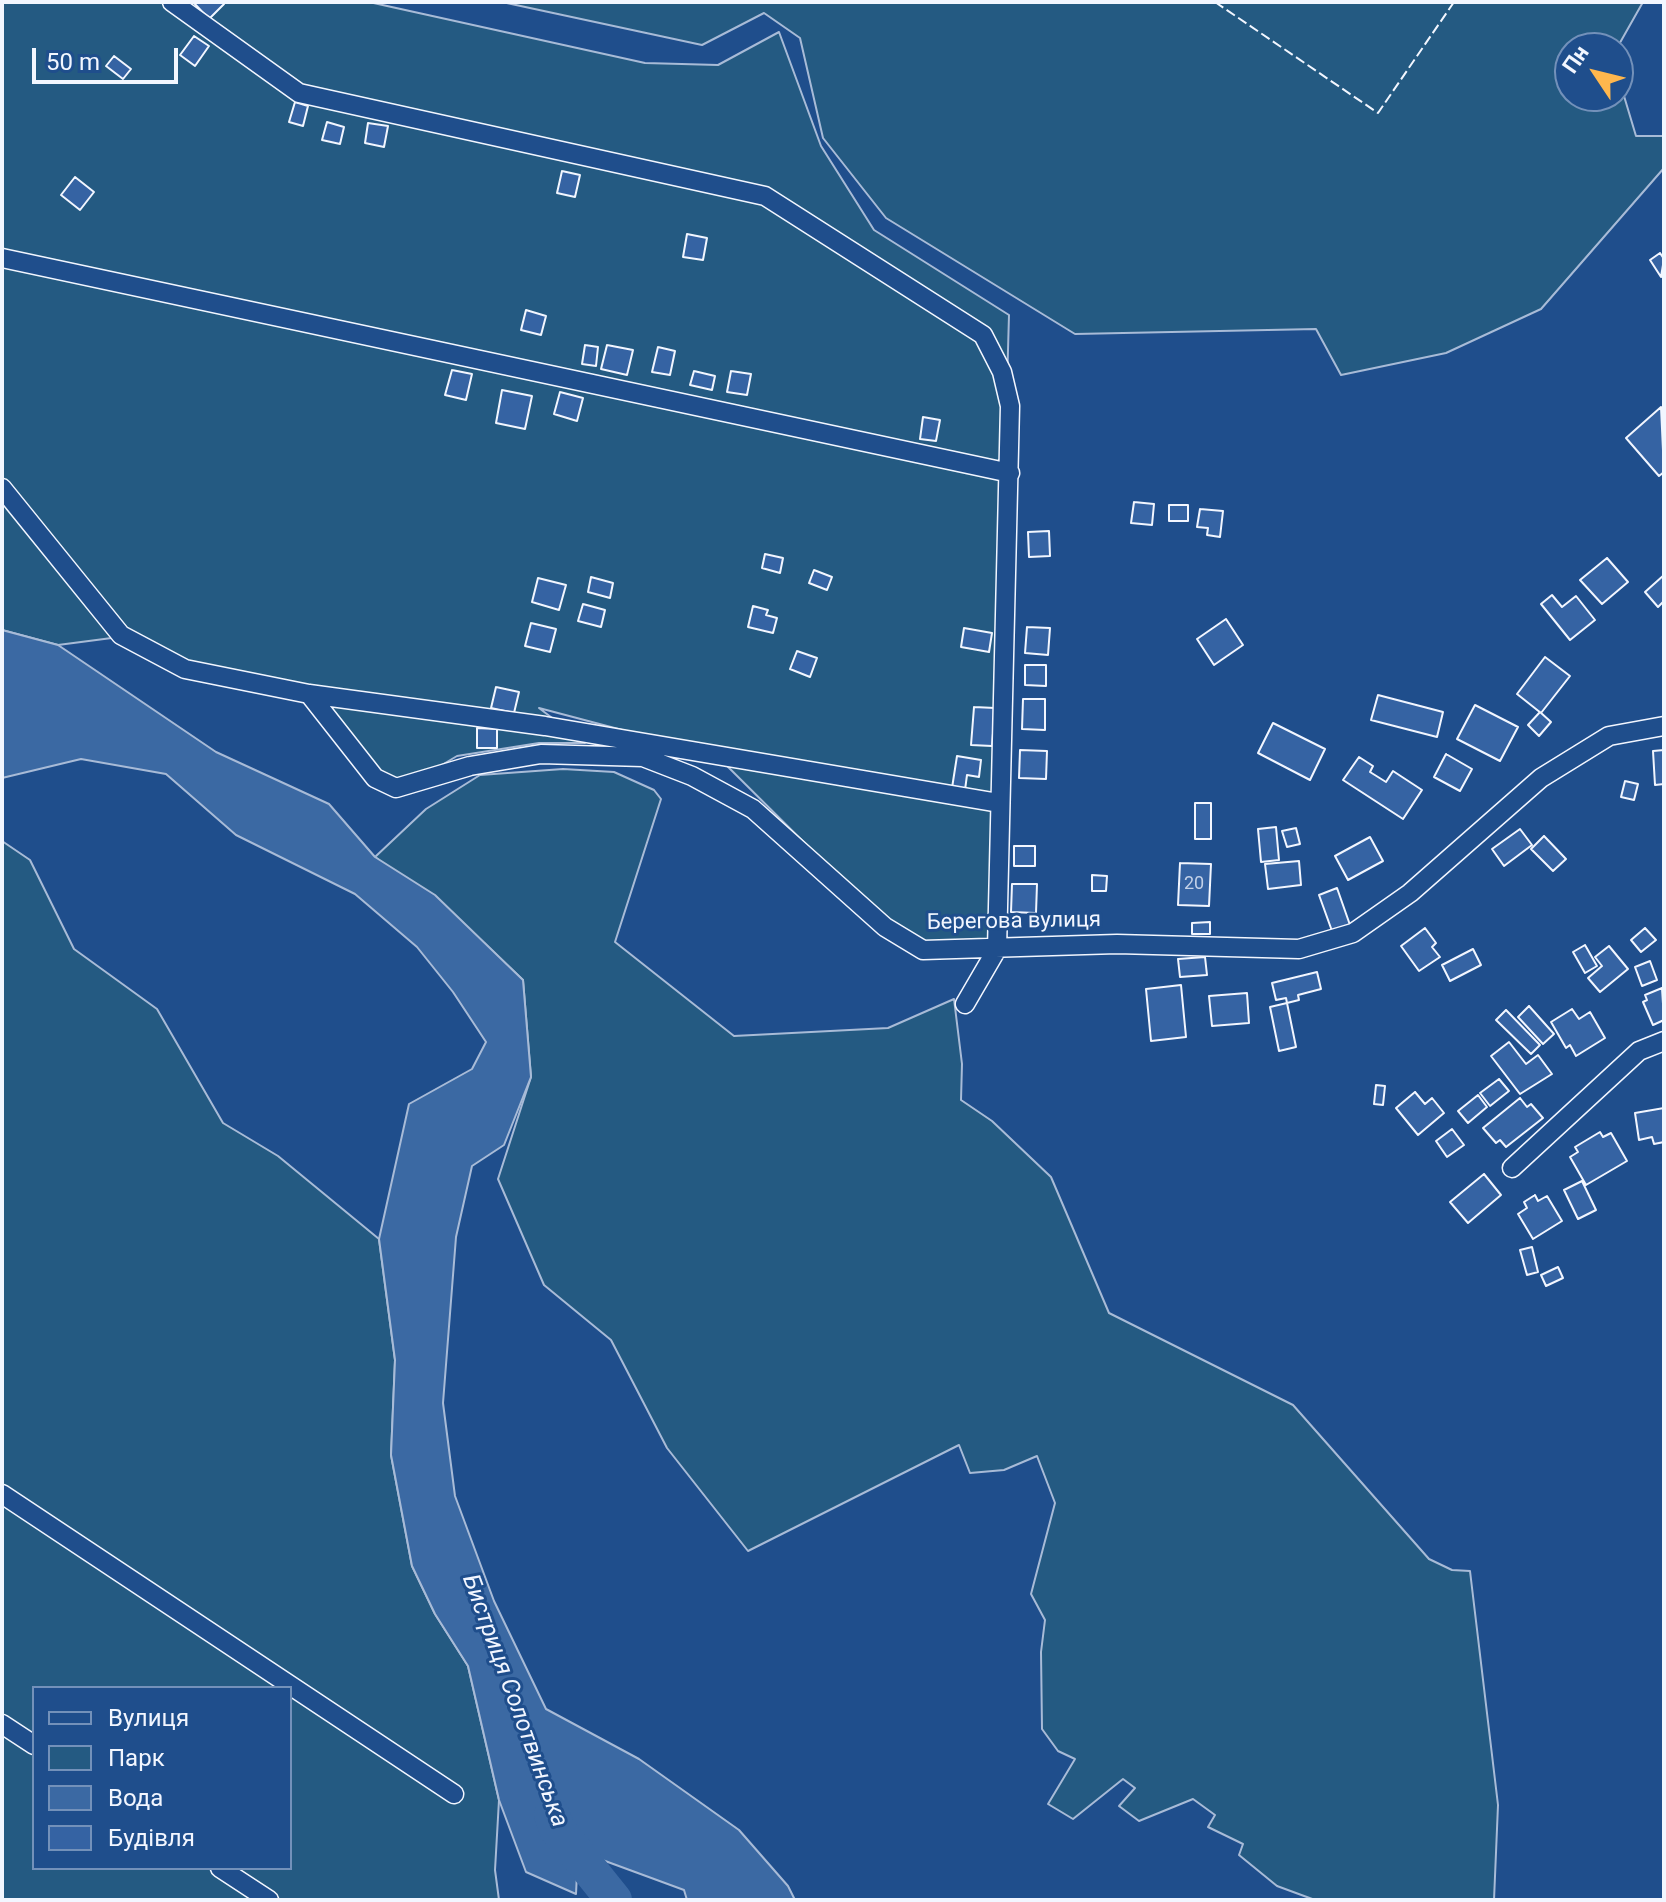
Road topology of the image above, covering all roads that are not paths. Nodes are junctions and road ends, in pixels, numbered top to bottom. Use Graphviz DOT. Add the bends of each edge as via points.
graph roads {
  1 [pos="172,2"];
  2 [pos="2,258"];
  3 [pos="1010,473"];
  4 [pos="2,488"];
  5 [pos="309,694"];
  6 [pos="1664,726"];
  7 [pos="999,803"];
  8 [pos="997,949"];
  9 [pos="965,1004"];
  10 [pos="1664,1041"];
  11 [pos="1512,1168"];
  12 [pos="2,1494"];
  13 [pos="291,1686"];
  14 [pos="292,1686"];
  15 [pos="2,1724"];
  16 [pos="32,1744"];
  17 [pos="454,1794"];
  18 [pos="223,1870"];
  19 [pos="269,1900"];
  1 -- 3 [label="street" via="299,93 765,196 983,335 1002,372 1010,406"];
  2 -- 3 [label="street"];
  3 -- 7 [label="street"];
  4 -- 5 [label="street" via="121,635 185,669"];
  5 -- 7 [label="street" via="545,726"];
  5 -- 8 [label="street, Берегова вулиця" via="386,785 396,788 470,766 541,754 643,757 753,809 885,927 923,950"];
  6 -- 8 [label="street, Берегова вулиця" via="1609,736 1541,778 1410,893 1353,933 1299,949 1117,944"];
  7 -- 8 [label="street"];
  8 -- 9 [label="street"];
  10 -- 11 [label="street" via="1639,1051"];
  12 -- 13 [label="street"];
  14 -- 17 [label="street"];
  15 -- 16 [label="street"];
  18 -- 19 [label="street"];
}
